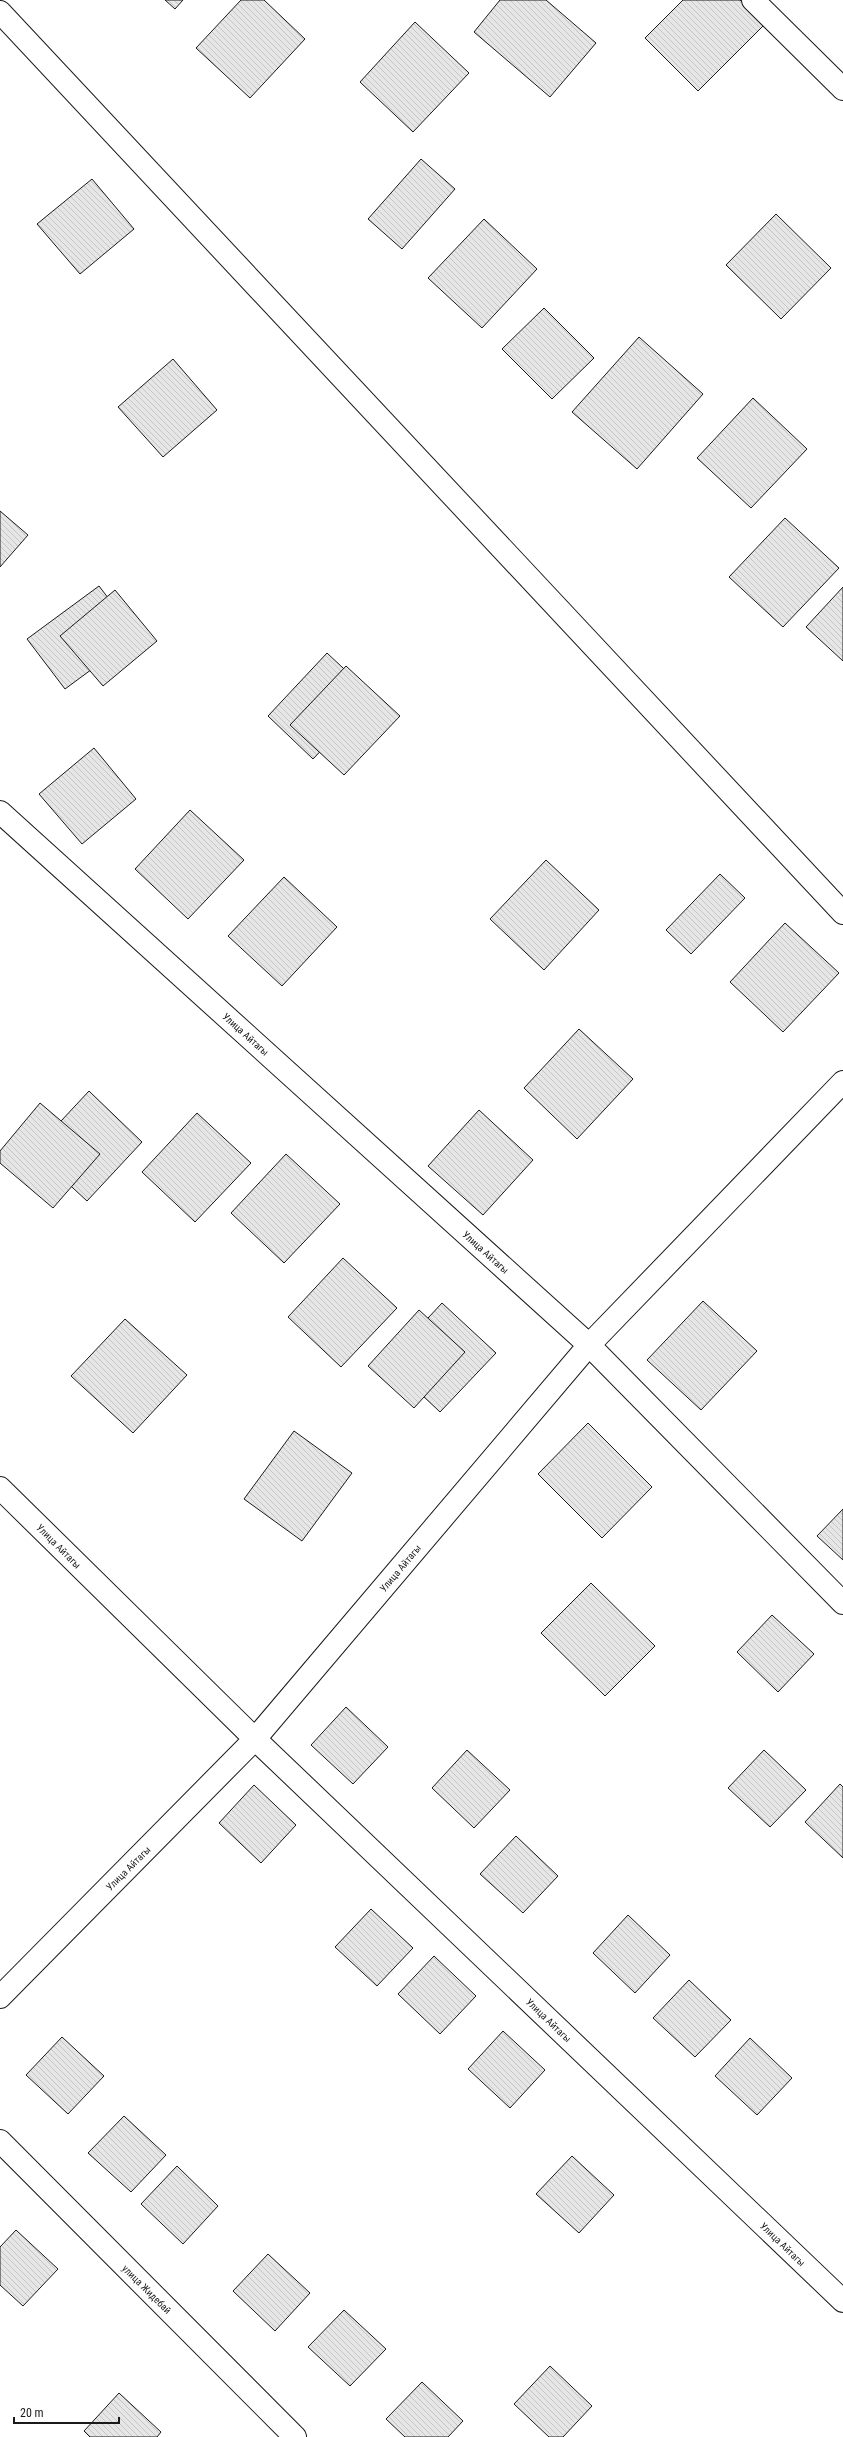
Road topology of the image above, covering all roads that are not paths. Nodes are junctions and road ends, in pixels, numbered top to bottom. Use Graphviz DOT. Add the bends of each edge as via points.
graph roads {
  1 [pos="753,0"];
  2 [pos="0,12"];
  3 [pos="843,89"];
  4 [pos="0,812"];
  5 [pos="843,913"];
  6 [pos="843,1082"];
  7 [pos="589,1344"];
  8 [pos="0,1488"];
  9 [pos="843,1603"];
  10 [pos="255,1739"];
  11 [pos="0,1997"];
  12 [pos="0,2141"];
  13 [pos="843,2301"];
  14 [pos="295,2437"];
  1 -- 3 [label="street"];
  2 -- 5 [label="street"];
  4 -- 7 [label="street, Улица Айтагы"];
  6 -- 7 [label="street"];
  7 -- 9 [label="street"];
  7 -- 10 [label="street, Улица Айтагы"];
  8 -- 10 [label="street, Улица Айтагы"];
  10 -- 11 [label="street, Улица Айтагы"];
  10 -- 13 [label="street, Улица Айтагы"];
  12 -- 14 [label="street, улица Жидебай"];
}
